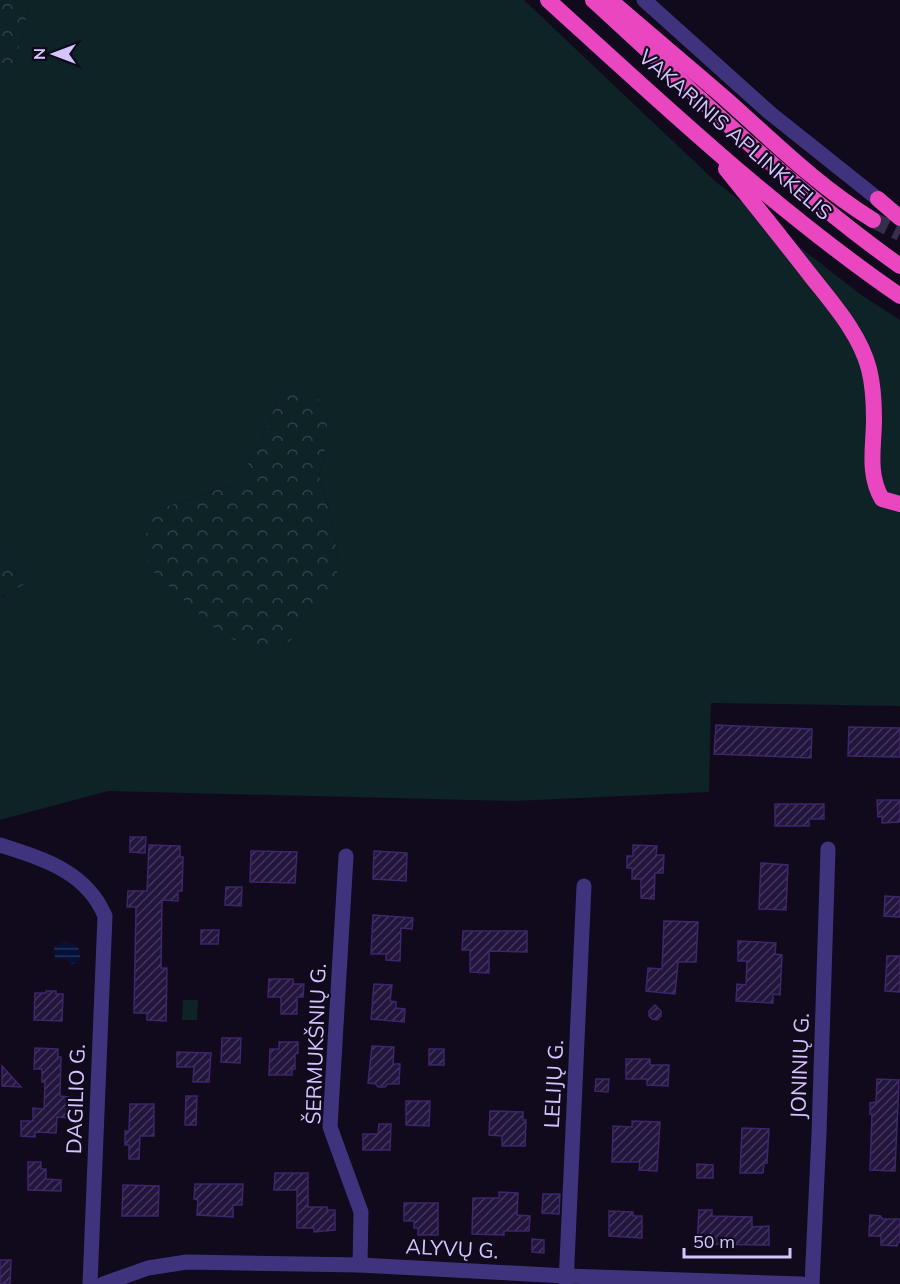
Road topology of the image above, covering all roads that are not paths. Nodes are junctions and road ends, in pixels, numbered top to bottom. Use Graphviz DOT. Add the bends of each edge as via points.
graph roads {
  1 [pos="548,0"];
  2 [pos="593,0"];
  3 [pos="610,0"];
  4 [pos="644,0"];
  5 [pos="706,144"];
  6 [pos="878,199"];
  7 [pos="900,218"];
  8 [pos="873,220"];
  9 [pos="900,266"];
  10 [pos="900,296"];
  11 [pos="900,504"];
  12 [pos="0,845"];
  13 [pos="828,849"];
  14 [pos="346,856"];
  15 [pos="584,886"];
  16 [pos="360,1265"];
  17 [pos="567,1280"];
  18 [pos="90,1284"];
  19 [pos="103,1284"];
  20 [pos="802,1284"];
  21 [pos="812,1284"];
  1 -- 5 [label="highway, VAKARINIS APLINKKELIS"];
  2 -- 9 [label="highway, VAKARINIS APLINKKELIS" via="788,178"];
  3 -- 8 [label="highway" via="811,177"];
  4 -- 6 [label="street" via="770,113"];
  5 -- 10 [label="highway, VAKARINIS APLINKKELIS" via="823,240"];
  5 -- 11 [label="highway" via="827,296 861,348 873,390 875,486 882,499"];
  6 -- 7 [label="highway"];
  12 -- 18 [label="street, DAGILIO G." via="62,867 98,900 105,916"];
  13 -- 21 [label="street, JONINIŲ G."];
  14 -- 16 [label="street, ŠERMUKŠNIŲ G." via="330,1127 361,1212"];
  15 -- 17 [label="street, LELIJŲ G."];
  16 -- 17 [label="street, ALYVŲ G."];
  16 -- 19 [label="street, ALYVŲ G." via="187,1262 148,1268"];
  17 -- 20 [label="street, ALYVŲ G."];
}
